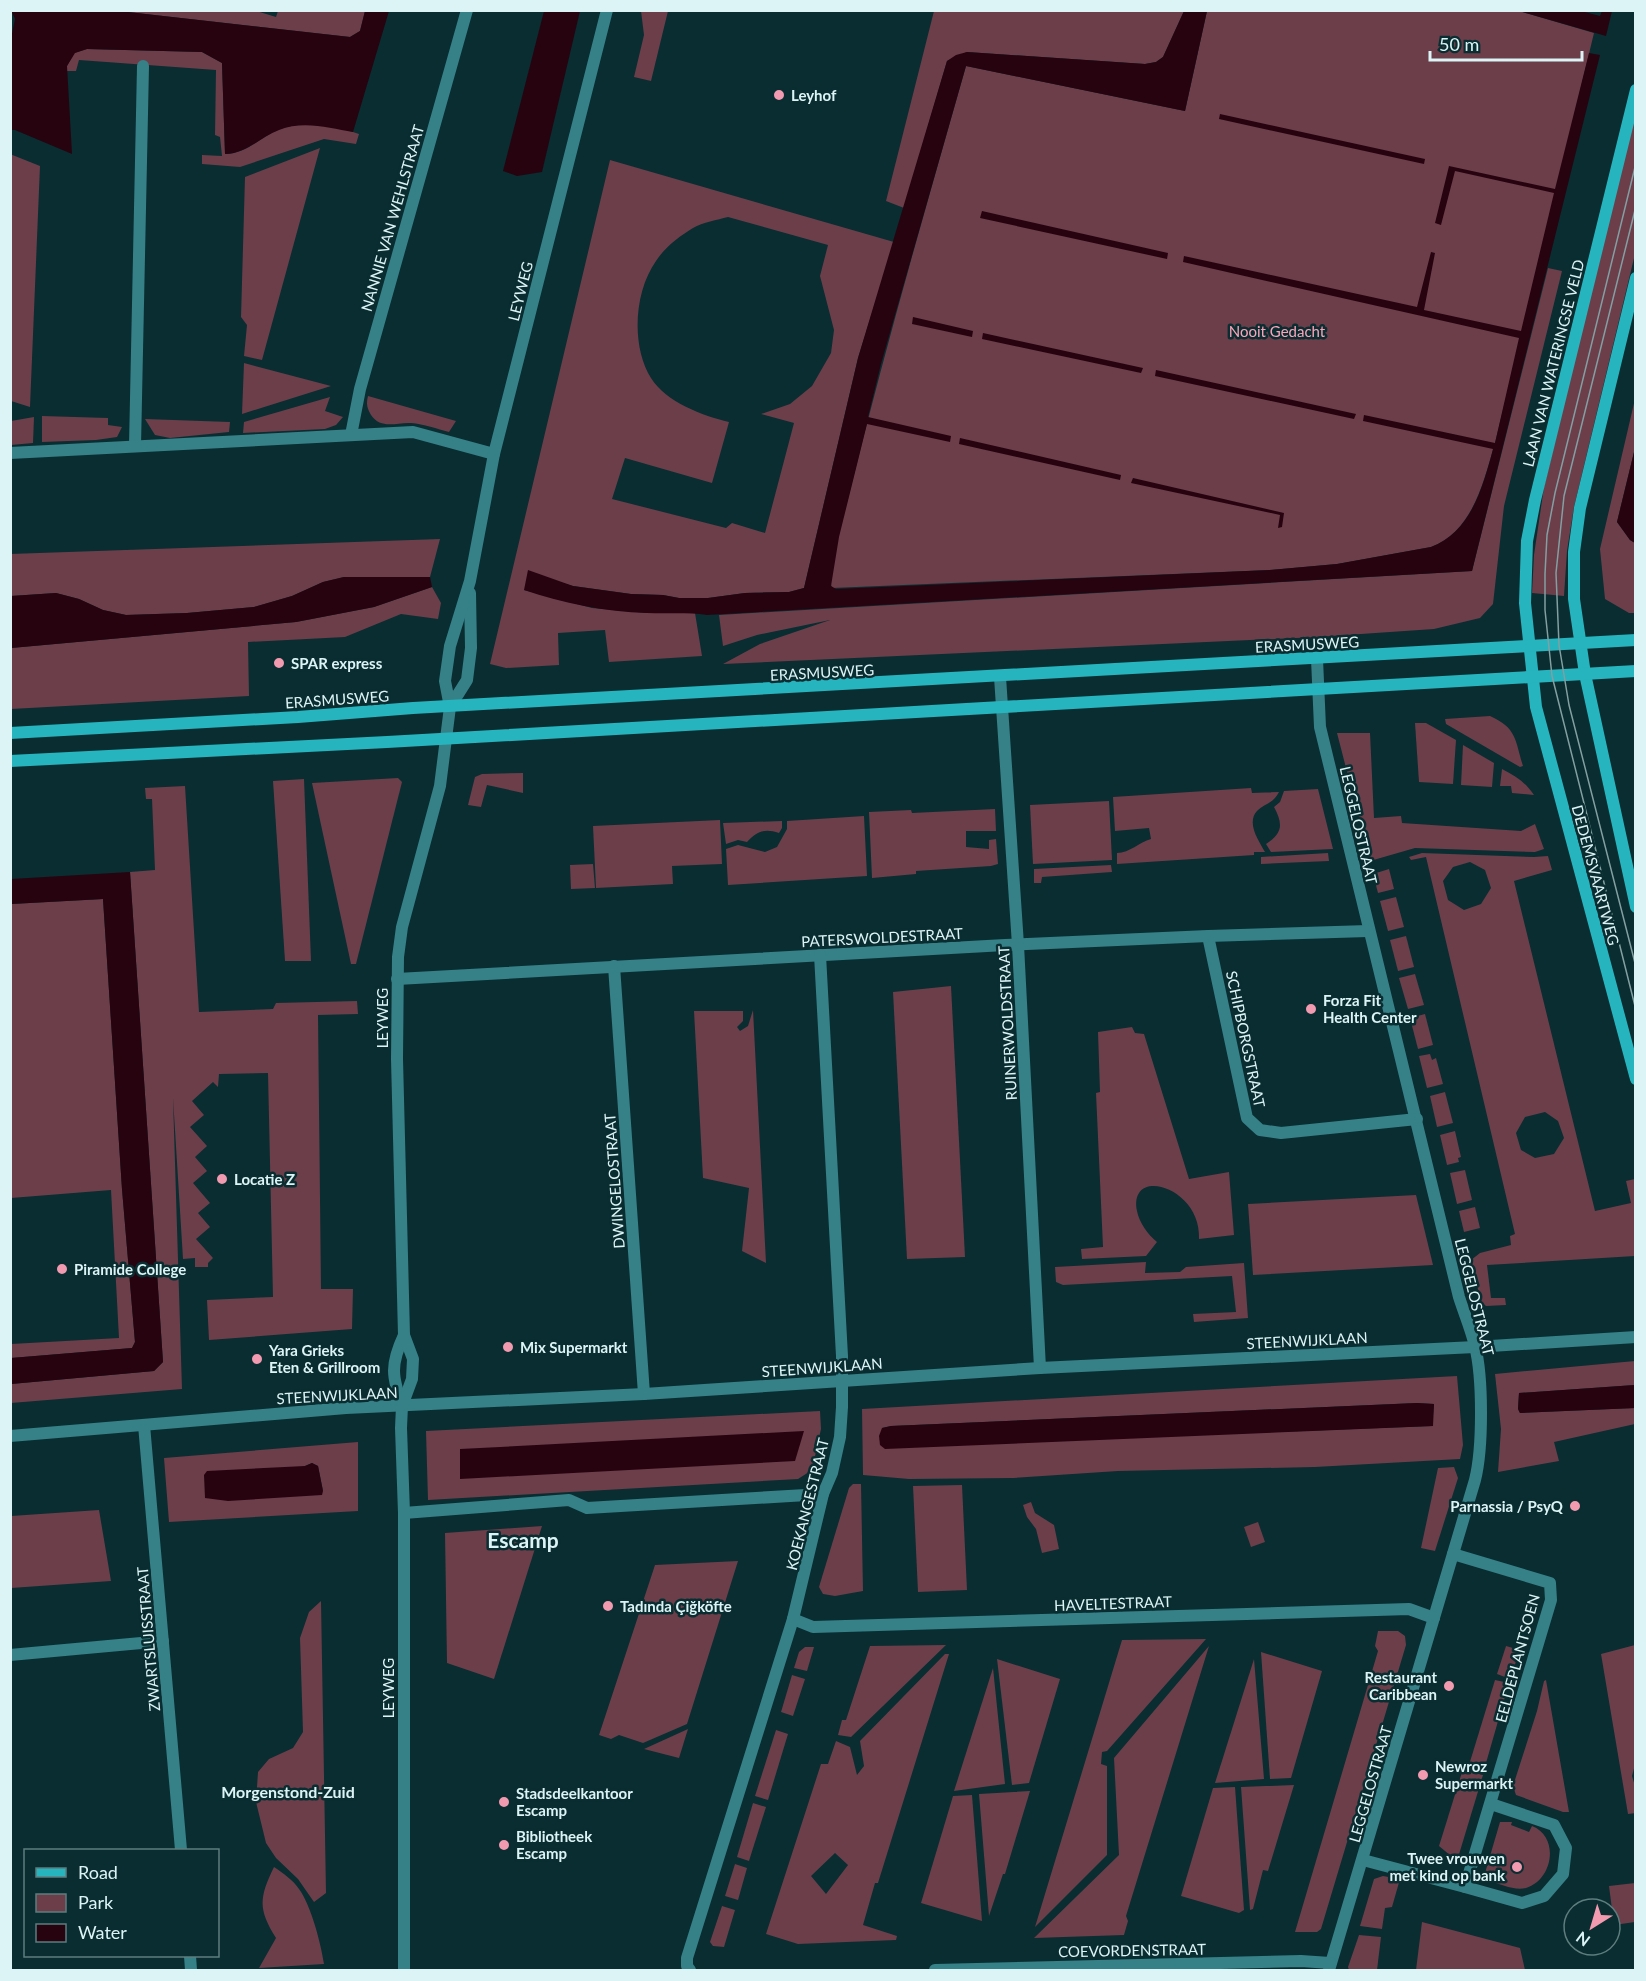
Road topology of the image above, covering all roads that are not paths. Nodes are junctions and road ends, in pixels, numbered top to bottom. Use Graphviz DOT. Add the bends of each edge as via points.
graph roads {
  1 [pos="467,10"];
  2 [pos="607,10"];
  3 [pos="143,66"];
  4 [pos="1635,90"];
  5 [pos="1635,278"];
  6 [pos="351,435"];
  7 [pos="135,446"];
  8 [pos="10,453"];
  9 [pos="494,454"];
  10 [pos="470,580"];
  11 [pos="1635,640"];
  12 [pos="1581,643"];
  13 [pos="1530,647"];
  14 [pos="1317,659"];
  15 [pos="1635,671"];
  16 [pos="1585,674"];
  17 [pos="1000,676"];
  18 [pos="1532,677"];
  19 [pos="1318,689"];
  20 [pos="450,707"];
  21 [pos="1003,707"];
  22 [pos="10,734"];
  23 [pos="446,738"];
  24 [pos="10,761"];
  25 [pos="1635,907"];
  26 [pos="1368,931"];
  27 [pos="1208,936"];
  28 [pos="1018,945"];
  29 [pos="820,955"];
  30 [pos="614,966"];
  31 [pos="397,979"];
  32 [pos="1635,1079"];
  33 [pos="1417,1119"];
  34 [pos="404,1335"];
  35 [pos="1635,1337"];
  36 [pos="1475,1347"];
  37 [pos="1040,1368"];
  38 [pos="842,1381"];
  39 [pos="644,1394"];
  40 [pos="402,1406"];
  41 [pos="144,1425"];
  42 [pos="10,1436"];
  43 [pos="823,1494"];
  44 [pos="404,1513"];
  45 [pos="1453,1554"];
  46 [pos="1434,1618"];
  47 [pos="793,1619"];
  48 [pos="163,1641"];
  49 [pos="10,1655"];
  50 [pos="1491,1804"];
  51 [pos="181,1849"];
  52 [pos="1363,1860"];
  53 [pos="1465,1887"];
  54 [pos="1329,1967"];
  55 [pos="404,1971"];
  56 [pos="690,1971"];
  57 [pos="935,1971"];
  1 -- 6 [label="street, NANNIE VAN WEHLSTRAAT" via="360,389"];
  2 -- 9 [label="street, LEYWEG"];
  3 -- 7 [label="street"];
  4 -- 13 [label="main road, LAAN VAN WATERINGSE VELD" via="1534,500 1526,561"];
  5 -- 12 [label="main road" via="1580,508 1574,552"];
  6 -- 7 [label="street"];
  6 -- 9 [label="street" via="413,432"];
  7 -- 8 [label="street"];
  9 -- 10 [label="street, LEYWEG"];
  10 -- 20 [label="street, LEYWEG" via="450,646 445,681"];
  10 -- 20 [label="street, LEYWEG" via="471,648 466,680"];
  11 -- 12 [label="main road, ERASMUSWEG"];
  12 -- 13 [label="main road, ERASMUSWEG"];
  12 -- 16 [label="main road, DEDEMSVAARTWEG"];
  13 -- 14 [label="main road, ERASMUSWEG"];
  13 -- 18 [label="main road, LAAN VAN WATERINGSE VELD"];
  14 -- 17 [label="main road, ERASMUSWEG"];
  14 -- 19 [label="street, LEGGELOSTRAAT"];
  15 -- 16 [label="main road"];
  16 -- 18 [label="main road"];
  16 -- 25 [label="main road, DEDEMSVAARTWEG"];
  17 -- 20 [label="main road, ERASMUSWEG"];
  17 -- 21 [label="street, RUINERWOLDSTRAAT"];
  18 -- 19 [label="main road"];
  18 -- 32 [label="main road, DEDEMSVAARTWEG" via="1536,707"];
  19 -- 21 [label="main road"];
  19 -- 26 [label="street, LEGGELOSTRAAT" via="1320,727"];
  20 -- 22 [label="main road, ERASMUSWEG"];
  20 -- 23 [label="street, LEYWEG"];
  21 -- 23 [label="main road"];
  21 -- 28 [label="street, RUINERWOLDSTRAAT"];
  23 -- 24 [label="main road"];
  23 -- 31 [label="street, LEYWEG" via="440,786 402,927"];
  26 -- 27 [label="street, PATERSWOLDESTRAAT"];
  26 -- 33 [label="street, LEGGELOSTRAAT"];
  27 -- 28 [label="street, PATERSWOLDESTRAAT"];
  27 -- 33 [label="street, SCHIPBORGSTRAAT" via="1247,1118 1260,1130 1281,1132"];
  28 -- 29 [label="street, PATERSWOLDESTRAAT"];
  28 -- 37 [label="street, RUINERWOLDSTRAAT"];
  29 -- 30 [label="street, PATERSWOLDESTRAAT"];
  29 -- 38 [label="street, KOEKANGESTRAAT"];
  30 -- 31 [label="street, PATERSWOLDESTRAAT"];
  30 -- 39 [label="street, DWINGELOSTRAAT"];
  31 -- 34 [label="street, LEYWEG"];
  33 -- 36 [label="street, LEGGELOSTRAAT" via="1459,1297"];
  34 -- 40 [label="street, LEYWEG" via="412,1359 412,1379"];
  34 -- 40 [label="street, LEYWEG" via="394,1355 394,1380"];
  35 -- 36 [label="street, STEENWIJKLAAN"];
  36 -- 37 [label="street, STEENWIJKLAAN"];
  36 -- 45 [label="street, LEGGELOSTRAAT" via="1479,1464"];
  37 -- 38 [label="street, STEENWIJKLAAN"];
  38 -- 39 [label="street, STEENWIJKLAAN"];
  38 -- 43 [label="street, KOEKANGESTRAAT" via="840,1437"];
  39 -- 40 [label="street, STEENWIJKLAAN"];
  40 -- 41 [label="street, STEENWIJKLAAN"];
  40 -- 44 [label="street, LEYWEG"];
  41 -- 42 [label="street, STEENWIJKLAAN"];
  41 -- 48 [label="street, ZWARTSLUISSTRAAT"];
  43 -- 44 [label="street" via="587,1508 569,1500"];
  43 -- 47 [label="street, KOEKANGESTRAAT"];
  44 -- 55 [label="street, LEYWEG"];
  45 -- 46 [label="street, LEGGELOSTRAAT"];
  45 -- 50 [label="street, EELDEPLANTSOEN" via="1551,1583 1551,1600"];
  46 -- 47 [label="street, HAVELTESTRAAT" via="1409,1609 813,1627"];
  46 -- 52 [label="street, LEGGELOSTRAAT"];
  47 -- 56 [label="street, KOEKANGESTRAAT" via="687,1958"];
  48 -- 49 [label="street"];
  48 -- 51 [label="street, ZWARTSLUISSTRAAT"];
  50 -- 53 [label="street, EELDEPLANTSOEN"];
  50 -- 53 [label="street" via="1554,1825 1566,1848 1563,1874 1544,1896 1521,1903"];
  52 -- 53 [label="street"];
  52 -- 54 [label="street, LEGGELOSTRAAT"];
  54 -- 57 [label="street, COEVORDENSTRAAT" via="1289,1961"];
}
